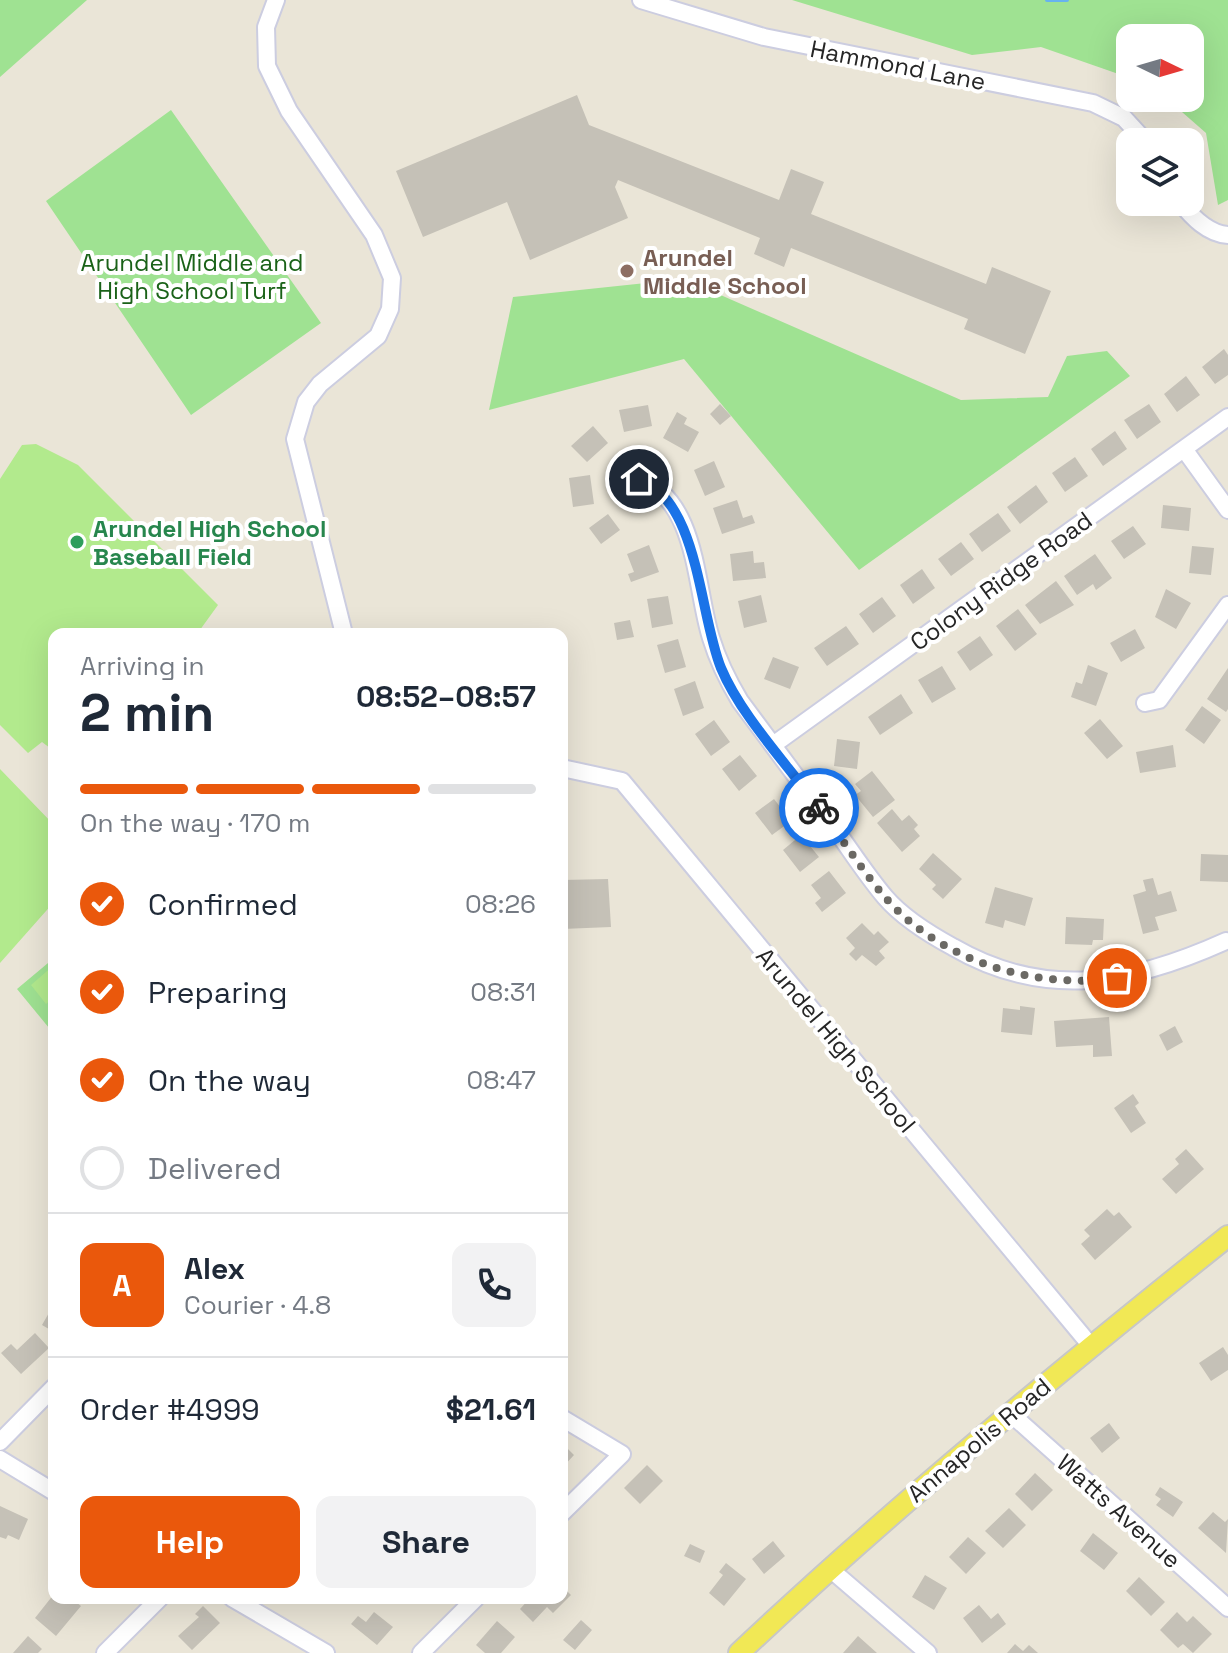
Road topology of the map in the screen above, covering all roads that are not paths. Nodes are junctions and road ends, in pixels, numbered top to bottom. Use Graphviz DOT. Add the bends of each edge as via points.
graph roads {
  1 [pos="276,0"];
  2 [pos="641,0"];
  3 [pos="1133,128"];
  4 [pos="1191,216"];
  5 [pos="1228,235"];
  6 [pos="1228,417"];
  7 [pos="1184,449"];
  8 [pos="639,479"];
  9 [pos="1228,510"];
  10 [pos="1228,605"];
  11 [pos="342,628"];
  12 [pos="1145,703"];
  13 [pos="773,745"];
  14 [pos="568,769"];
  15 [pos="1226,941"];
  16 [pos="1228,1236"];
  17 [pos="1091,1346"];
  18 [pos="48,1393"];
  19 [pos="1010,1413"];
  20 [pos="568,1422"];
  21 [pos="0,1442"];
  22 [pos="0,1459"];
  23 [pos="48,1488"];
  24 [pos="568,1507"];
  25 [pos="829,1568"];
  26 [pos="154,1604"];
  27 [pos="242,1604"];
  28 [pos="470,1604"];
  29 [pos="1228,1608"];
  30 [pos="105,1653"];
  31 [pos="326,1653"];
  32 [pos="421,1653"];
  33 [pos="739,1653"];
  34 [pos="928,1653"];
  1 -- 11 [label="street" via="266,27 267,66 289,111 374,235 392,278 390,309 378,336 320,384 306,402 295,439"];
  2 -- 3 [label="street, Hammond Lane" via="764,37 1093,103"];
  4 -- 5 [label="street" via="1219,235"];
  6 -- 7 [label="street, Colony Ridge Road"];
  7 -- 9 [label="street"];
  7 -- 13 [label="street, Colony Ridge Road"];
  8 -- 13 [label="street" via="651,484 677,514 722,670"];
  10 -- 12 [label="street" via="1159,700"];
  13 -- 15 [label="street" via="886,898 927,933 975,960 1018,975 1100,981 1172,965"];
  14 -- 17 [label="street, Arundel High School" via="622,781"];
  16 -- 17 [label="main road, Annapolis Road"];
  17 -- 19 [label="main road, Annapolis Road"];
  18 -- 21 [label="street"];
  19 -- 25 [label="main road, Annapolis Road"];
  19 -- 29 [label="street, Watts Avenue"];
  20 -- 24 [label="street" via="622,1454"];
  22 -- 23 [label="street"];
  25 -- 33 [label="main road, Annapolis Road"];
  25 -- 34 [label="street"];
  26 -- 30 [label="street"];
  27 -- 31 [label="street"];
  28 -- 32 [label="street"];
}
